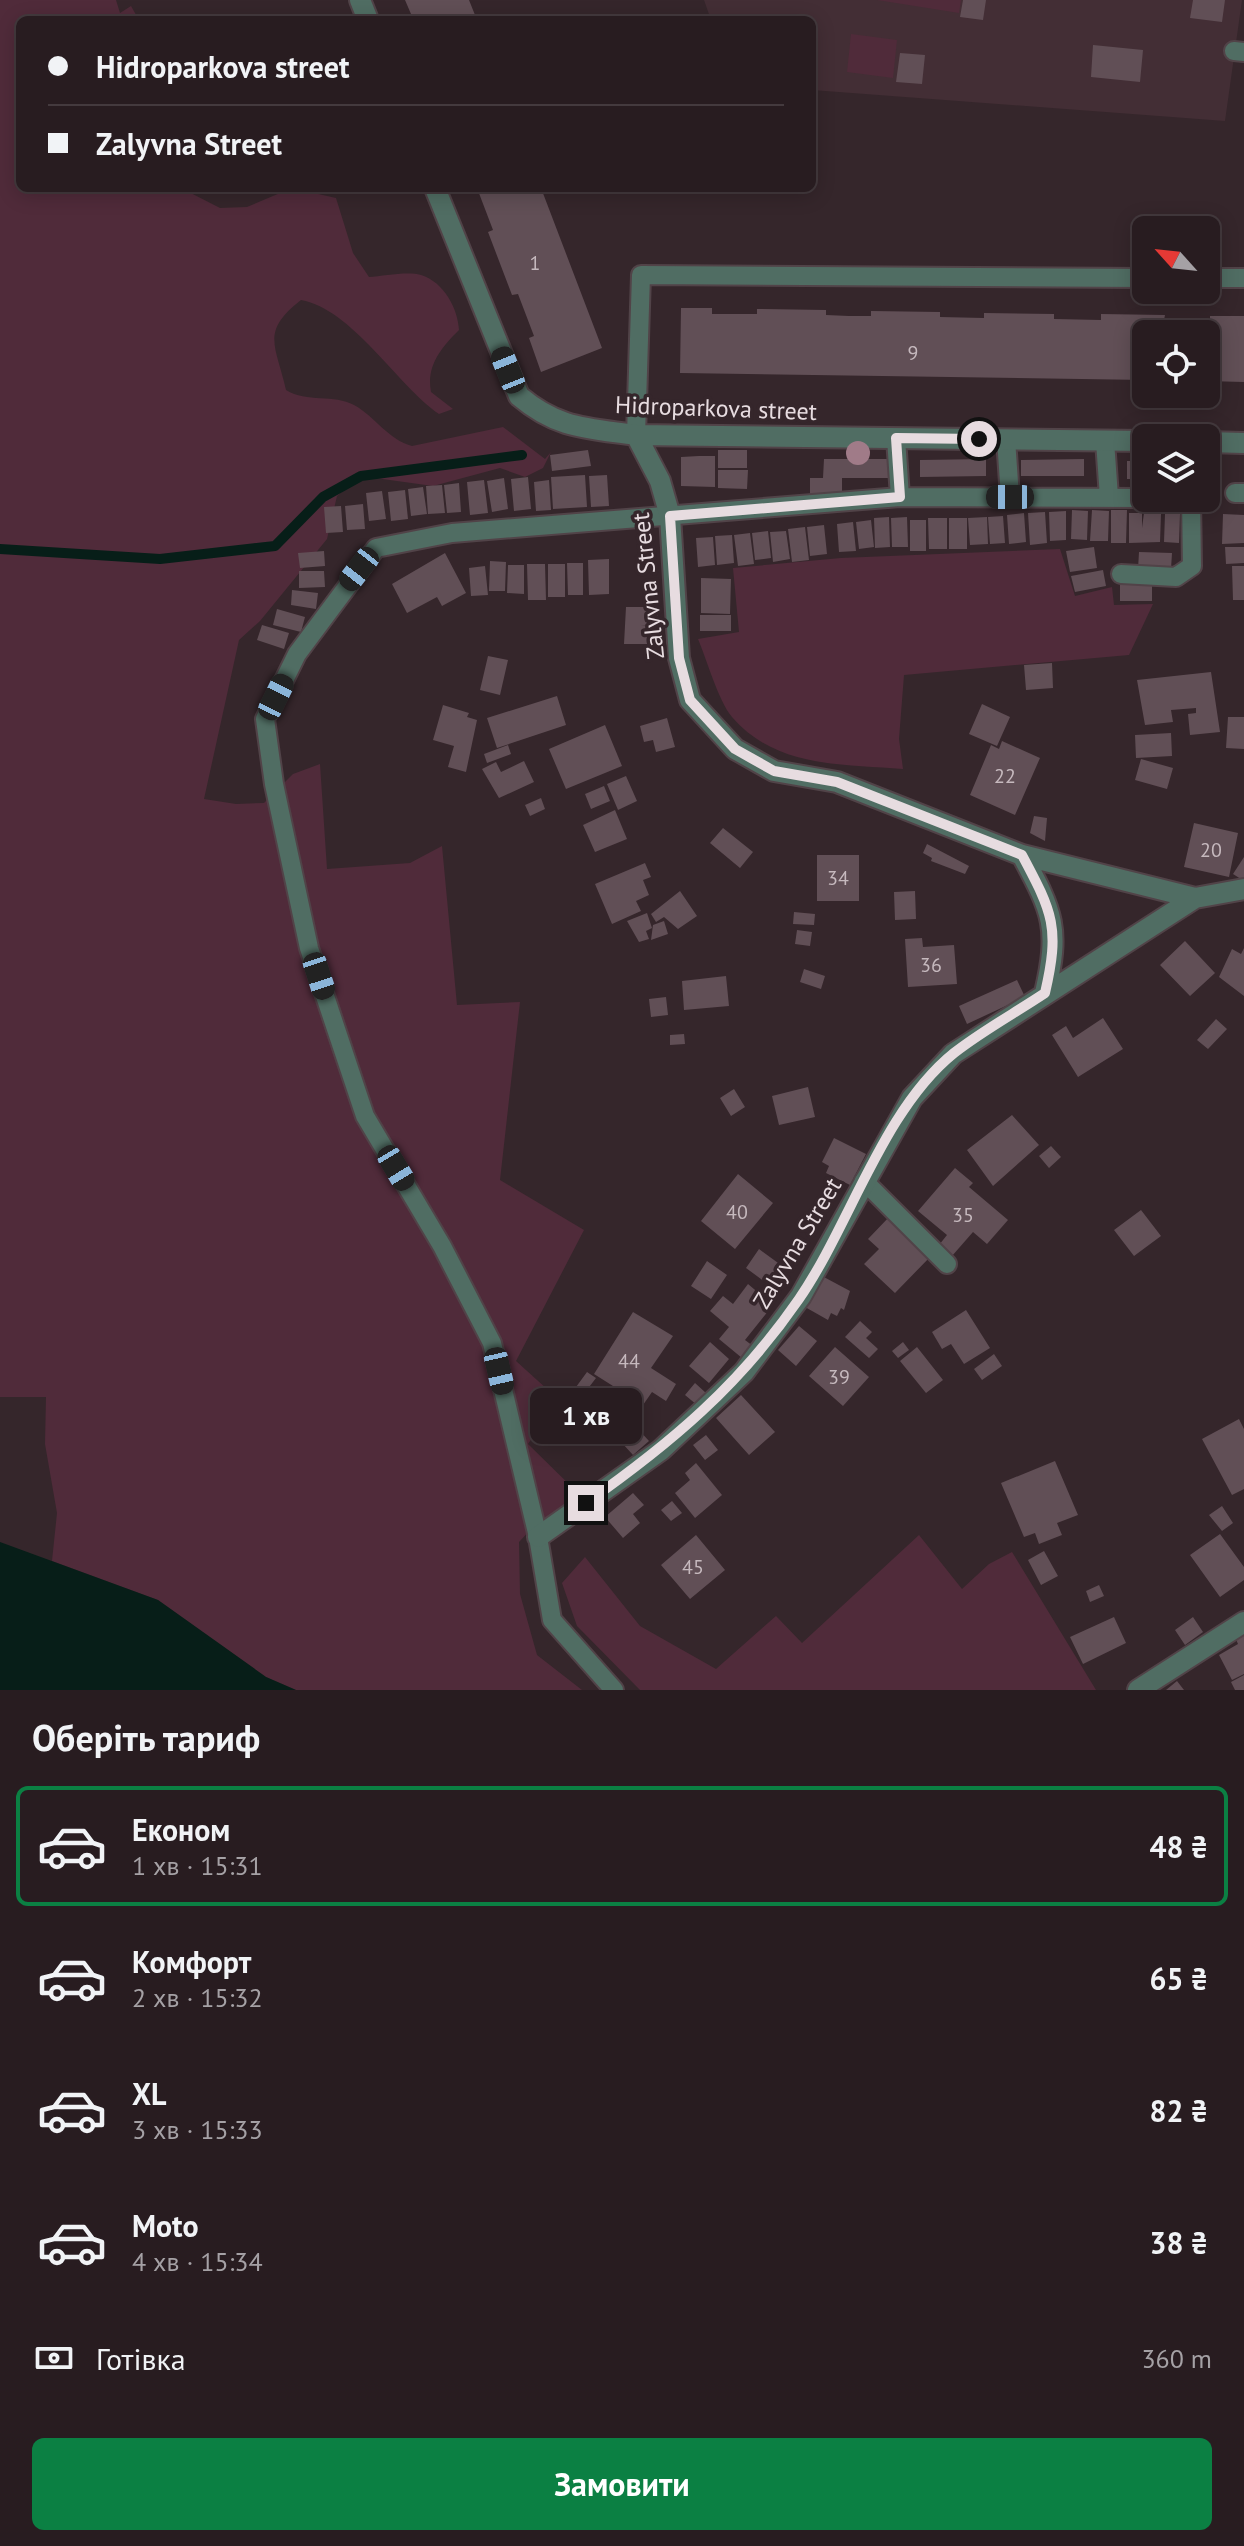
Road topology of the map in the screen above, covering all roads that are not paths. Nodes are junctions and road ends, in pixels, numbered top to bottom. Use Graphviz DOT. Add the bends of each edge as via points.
graph roads {
  1 [pos="437,192"];
  2 [pos="1132,278"];
  3 [pos="1220,278"];
  4 [pos="1244,278"];
  5 [pos="636,435"];
  6 [pos="896,438"];
  7 [pos="1006,439"];
  8 [pos="1105,441"];
  9 [pos="1132,441"];
  10 [pos="1220,442"];
  11 [pos="1244,443"];
  12 [pos="900,497"];
  13 [pos="1010,497"];
  14 [pos="1109,497"];
  15 [pos="1132,498"];
  16 [pos="1191,512"];
  17 [pos="670,516"];
  18 [pos="1121,574"];
  19 [pos="1022,855"];
  20 [pos="1244,889"];
  21 [pos="1195,898"];
  22 [pos="1045,993"];
  23 [pos="864,1181"];
  24 [pos="947,1264"];
  25 [pos="538,1537"];
  26 [pos="1244,1622"];
  27 [pos="614,1690"];
  28 [pos="1138,1690"];
  1 -- 5 [label="street, Hidroparkova street" via="519,396 543,416"];
  2 -- 5 [label="lane" via="641,275"];
  3 -- 4 [label="lane"];
  5 -- 6 [label="street, Hidroparkova street"];
  5 -- 17 [label="street, Zalyvna Street" via="660,481"];
  6 -- 7 [label="street, Hidroparkova street"];
  6 -- 12 [label="lane"];
  7 -- 8 [label="street, Hidroparkova street"];
  7 -- 13 [label="lane"];
  8 -- 9 [label="street, Hidroparkova street"];
  8 -- 14 [label="lane"];
  10 -- 11 [label="street"];
  12 -- 13 [label="lane"];
  12 -- 17 [label="lane"];
  13 -- 14 [label="lane"];
  14 -- 15 [label="lane"];
  16 -- 18 [label="lane" via="1192,566 1176,577"];
  17 -- 19 [label="street, Zalyvna Street" via="679,658 690,700 735,749 774,771 837,782"];
  17 -- 25 [label="lane" via="452,533 376,548 297,654 265,719 309,948 365,1116 492,1343"];
  19 -- 21 [label="street, Zalyvna Street"];
  19 -- 22 [label="street" via="1052,917 1054,961"];
  20 -- 21 [label="street, Zalyvna Street"];
  21 -- 22 [label="street, Zalyvna Street"];
  22 -- 23 [label="street, Zalyvna Street" via="953,1054 912,1098"];
  23 -- 24 [label="lane"];
  23 -- 25 [label="street, Zalyvna Street" via="801,1296 744,1372 661,1450"];
  25 -- 27 [label="lane" via="552,1620"];
  26 -- 28 [label="street"];
}
